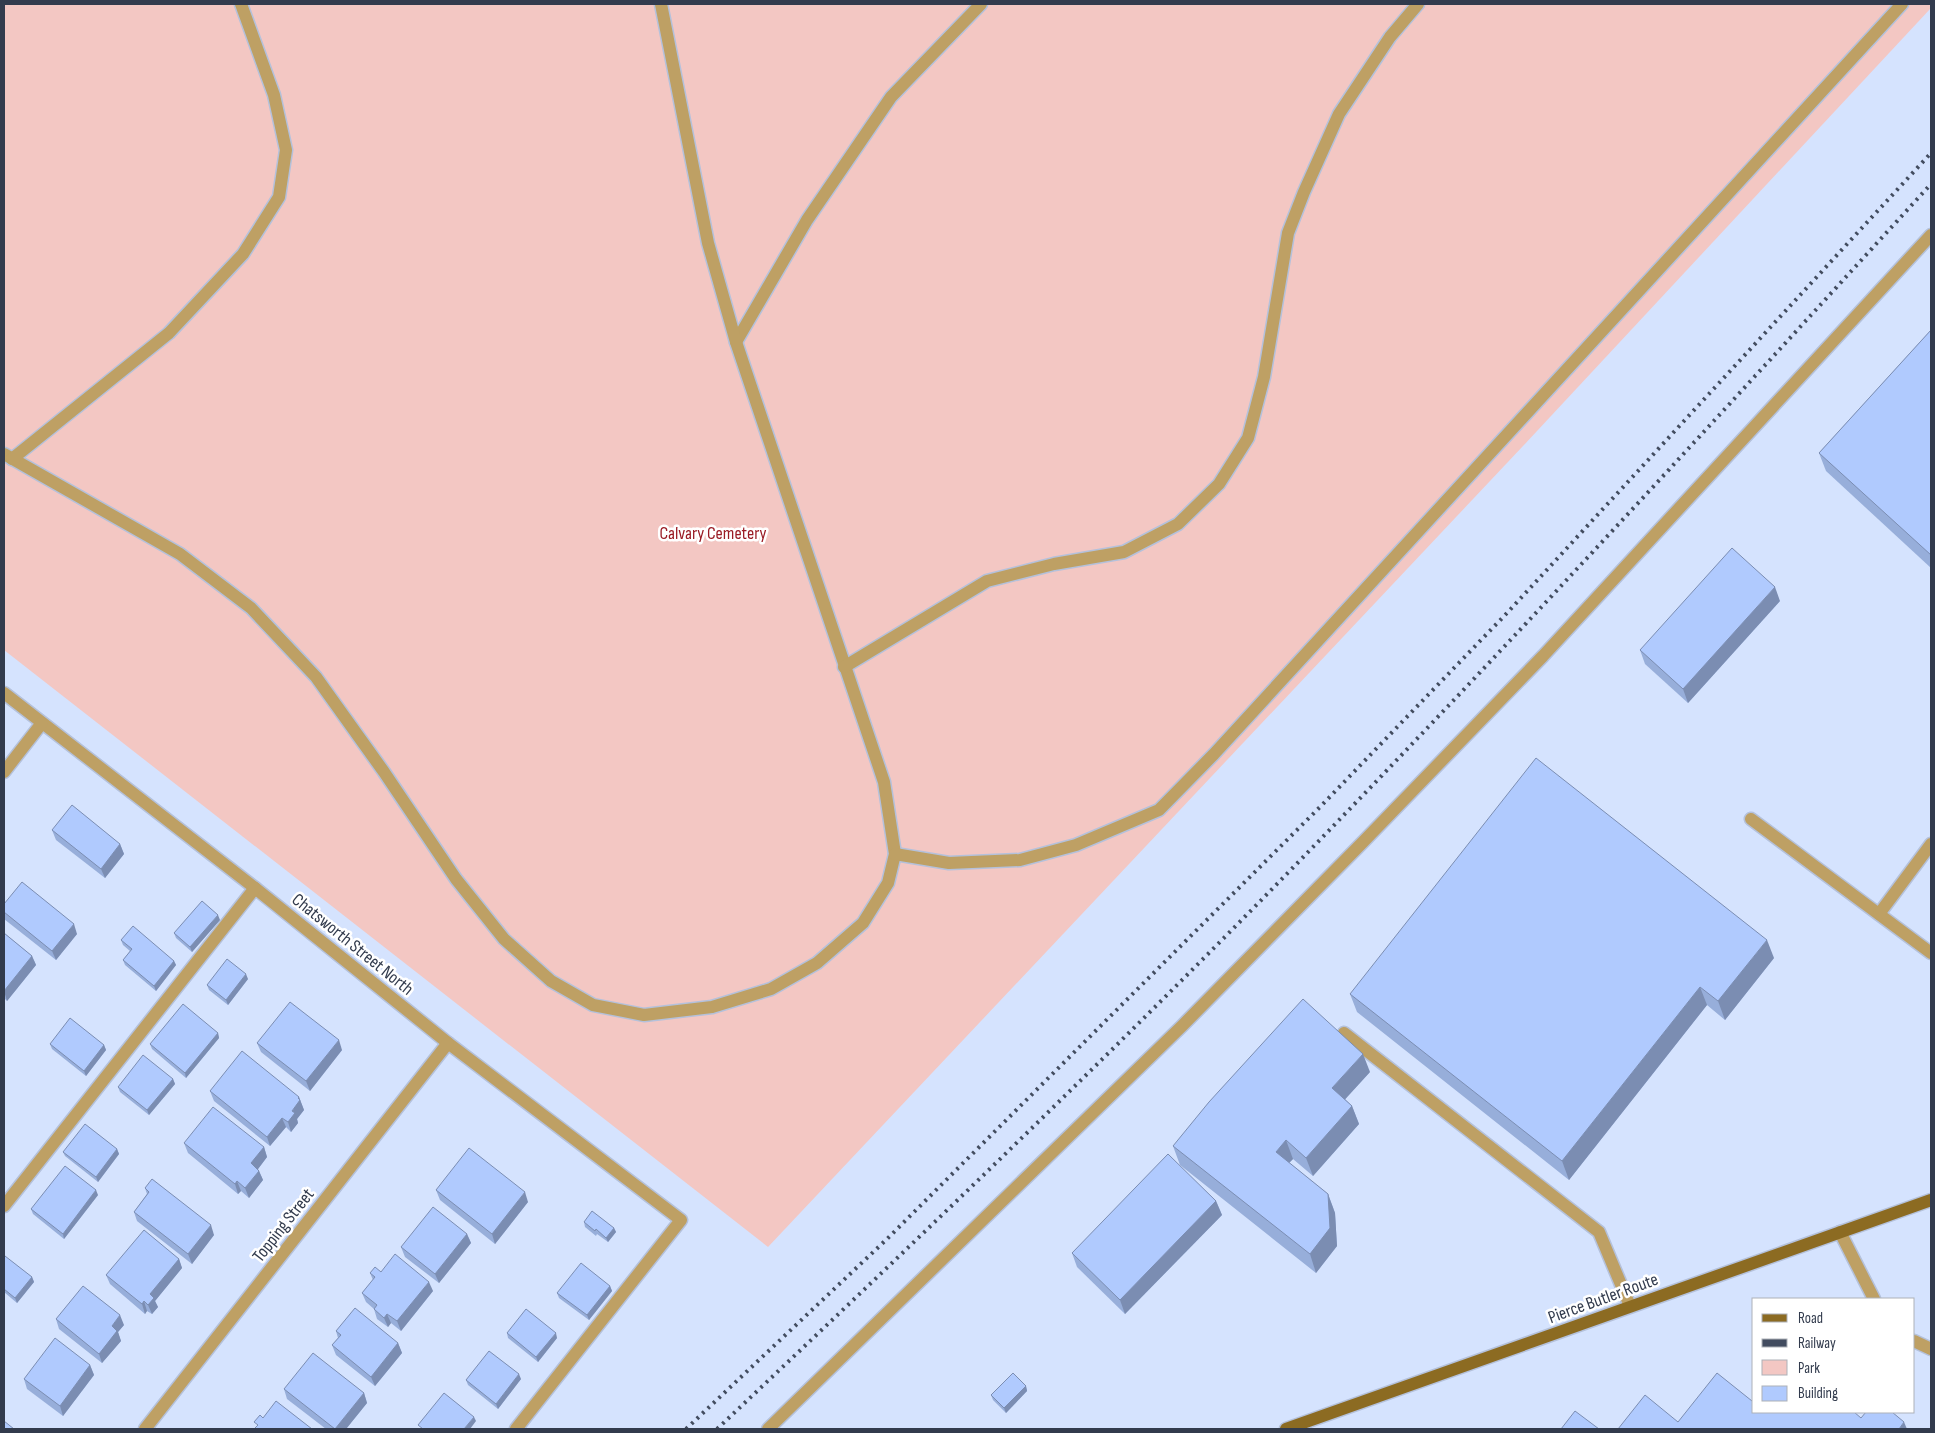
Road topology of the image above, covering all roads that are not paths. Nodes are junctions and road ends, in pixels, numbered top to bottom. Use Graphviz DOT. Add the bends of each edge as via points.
graph roads {
  1 [pos="241,4"];
  2 [pos="661,4"];
  3 [pos="981,4"];
  4 [pos="1418,4"];
  5 [pos="1902,4"];
  6 [pos="1931,235"];
  7 [pos="736,342"];
  8 [pos="8,456"];
  9 [pos="844,667"];
  10 [pos="4,693"];
  11 [pos="42,724"];
  12 [pos="4,772"];
  13 [pos="1752,819"];
  14 [pos="1931,844"];
  15 [pos="895,854"];
  16 [pos="255,888"];
  17 [pos="1879,914"];
  18 [pos="1931,953"];
  19 [pos="1344,1033"];
  20 [pos="448,1043"];
  21 [pos="1931,1200"];
  22 [pos="4,1206"];
  23 [pos="1840,1232"];
  24 [pos="1873,1298"];
  25 [pos="1630,1306"];
  26 [pos="1915,1341"];
  27 [pos="1931,1348"];
  28 [pos="145,1429"];
  29 [pos="516,1429"];
  30 [pos="768,1429"];
  31 [pos="1286,1429"];
  1 -- 8 [label="street" via="274,95 286,150 279,197 243,254 169,333"];
  2 -- 7 [label="street" via="708,243"];
  3 -- 7 [label="street" via="891,97 807,220"];
  4 -- 9 [label="street" via="1390,37 1339,114 1304,192 1288,233 1264,377 1248,438 1219,484 1178,524 1124,552 1054,564 987,581"];
  5 -- 15 [label="street" via="1228,739 1159,810 1076,845 1020,860 949,863"];
  6 -- 30 [label="street" via="1543,656 1363,842 1182,1026"];
  7 -- 9 [label="street"];
  8 -- 15 [label="street" via="180,554 251,608 316,677 456,879 504,939 551,981 593,1005 644,1015 712,1007 771,989 817,963 863,923 888,883"];
  9 -- 15 [label="street" via="884,782"];
  10 -- 11 [label="street, Chatsworth Street North"];
  11 -- 12 [label="street"];
  11 -- 16 [label="street, Chatsworth Street North"];
  13 -- 17 [label="street"];
  14 -- 17 [label="street"];
  16 -- 20 [label="street, Chatsworth Street North"];
  16 -- 22 [label="street"];
  17 -- 18 [label="street"];
  19 -- 25 [label="street" via="1599,1232"];
  20 -- 28 [label="street, Topping Street"];
  20 -- 29 [label="street, Chatsworth Street North" via="681,1220"];
  21 -- 23 [label="main road, Pierce Butler Route"];
  23 -- 24 [label="street"];
  23 -- 25 [label="main road, Pierce Butler Route"];
  25 -- 31 [label="main road, Pierce Butler Route"];
  26 -- 27 [label="street"];
}
